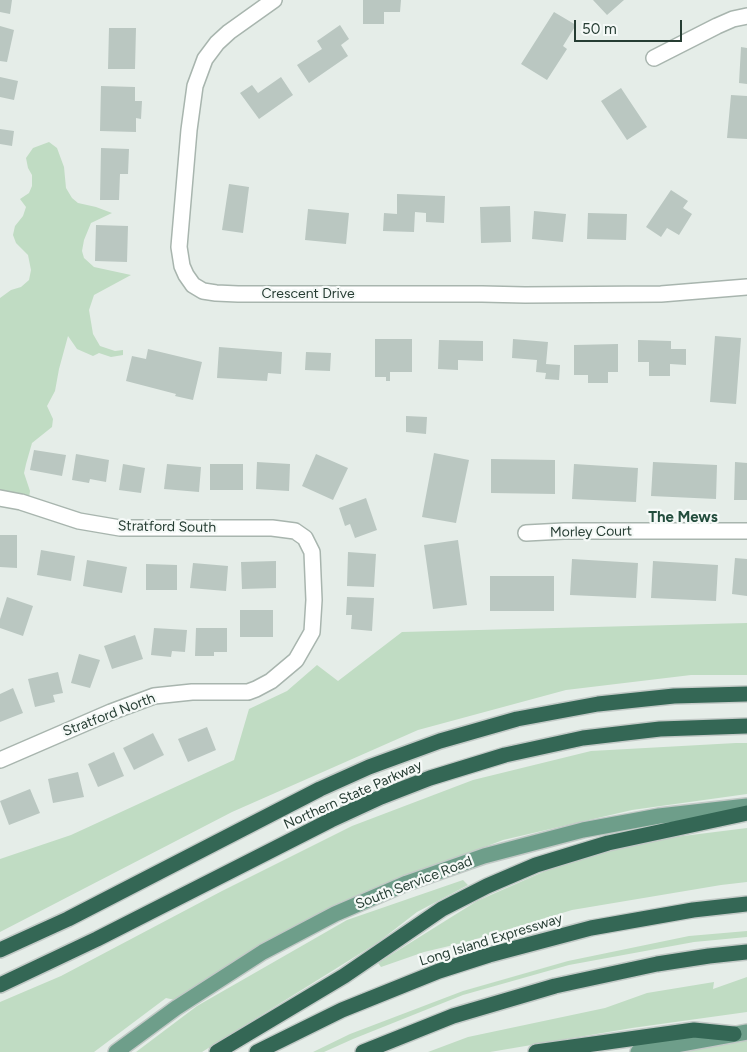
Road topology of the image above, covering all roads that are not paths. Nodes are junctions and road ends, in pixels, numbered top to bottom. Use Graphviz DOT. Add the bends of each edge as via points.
graph roads {
  1 [pos="274,0"];
  2 [pos="747,16"];
  3 [pos="654,58"];
  4 [pos="747,286"];
  5 [pos="0,498"];
  6 [pos="747,531"];
  7 [pos="526,534"];
  8 [pos="305,538"];
  9 [pos="747,694"];
  10 [pos="747,726"];
  11 [pos="0,760"];
  12 [pos="747,806"];
  13 [pos="747,813"];
  14 [pos="747,904"];
  15 [pos="0,950"];
  16 [pos="747,952"];
  17 [pos="0,985"];
  18 [pos="741,1033"];
  19 [pos="116,1052"];
  20 [pos="217,1052"];
  21 [pos="257,1052"];
  22 [pos="363,1052"];
  23 [pos="536,1052"];
  24 [pos="638,1052"];
  1 -- 4 [label="street, Crescent Drive" via="217,43 206,59 195,86 179,247 182,266 193,285 216,294 525,296 661,294"];
  2 -- 3 [label="street" via="717,26"];
  5 -- 8 [label="street, Stratford South" via="79,521 120,528 272,528 295,531"];
  6 -- 7 [label="street, Morley Court"];
  8 -- 11 [label="street, Stratford North" via="312,552 312,632 296,660 279,674 248,692 154,696"];
  9 -- 15 [label="highway, Northern State Parkway" via="674,696 598,704 517,719 440,741 320,789 68,919"];
  10 -- 17 [label="highway, Northern State Parkway" via="652,730 583,738 505,755 430,778 331,820 97,940"];
  12 -- 19 [label="main road, South Service Road" via="677,813 591,828 516,846 433,873 359,903 290,937 207,987"];
  13 -- 20 [label="highway" via="608,843 544,863 487,886 442,910 344,976"];
  14 -- 21 [label="highway, Long Island Expressway" via="632,920 489,955 439,971 342,1010"];
  16 -- 22 [label="highway" via="657,964 555,986 453,1016"];
  18 -- 23 [label="highway" via="694,1030"];
  18 -- 24 [label="main road"];
}
